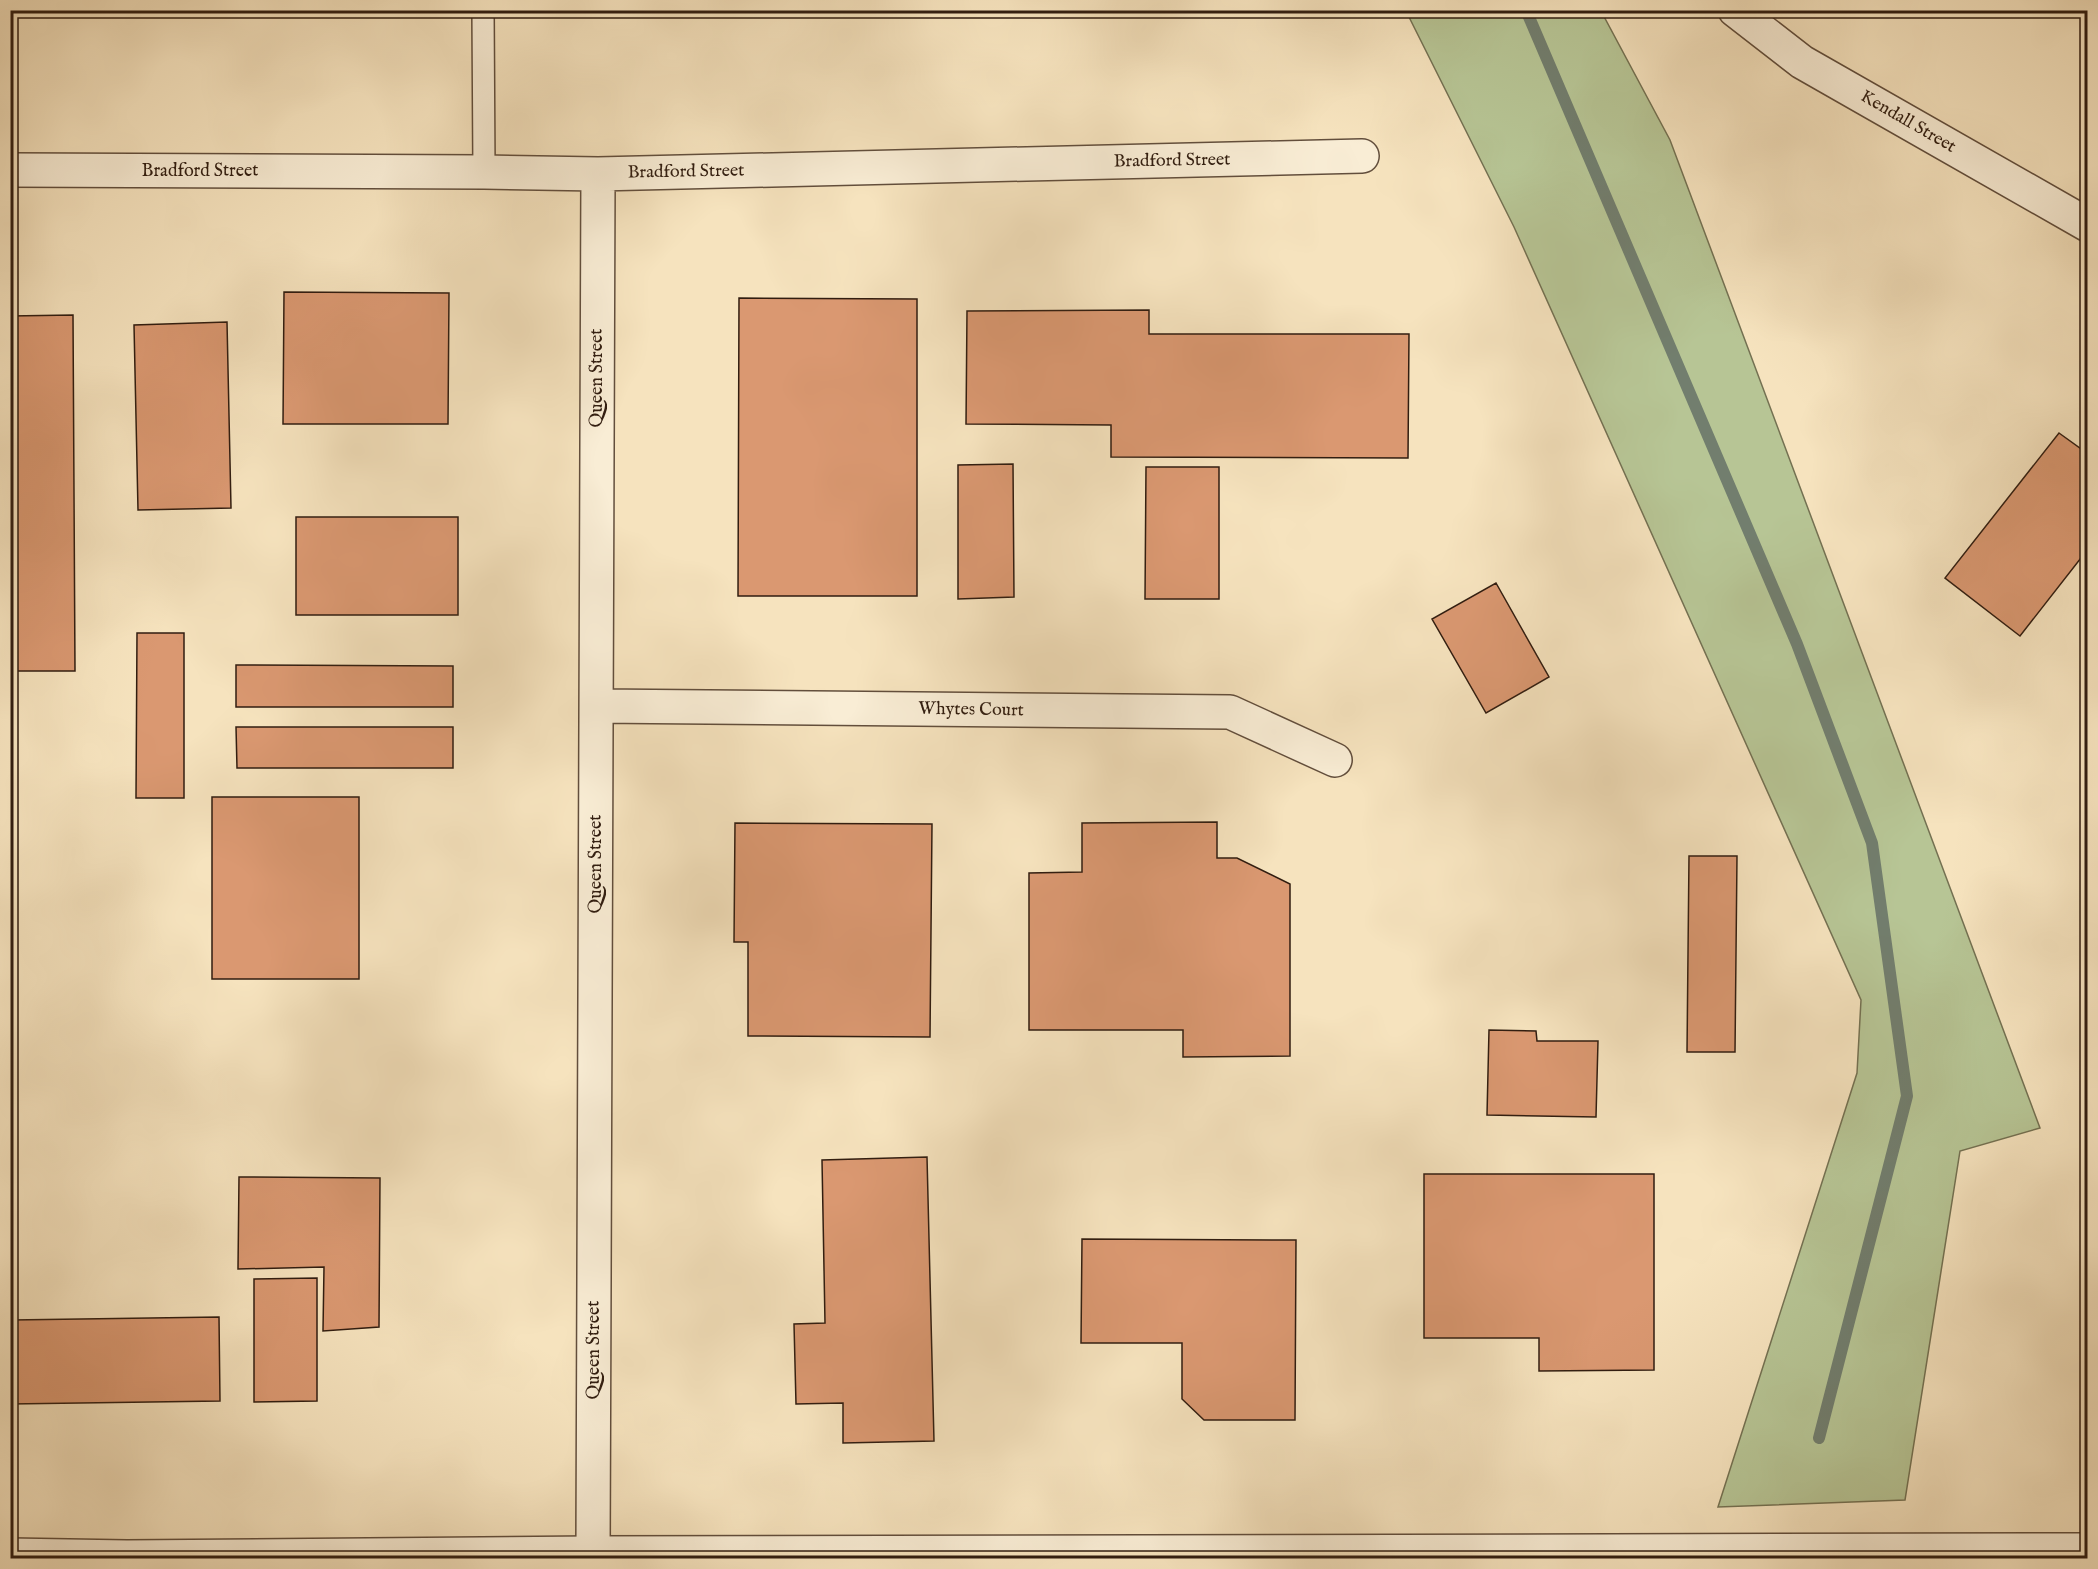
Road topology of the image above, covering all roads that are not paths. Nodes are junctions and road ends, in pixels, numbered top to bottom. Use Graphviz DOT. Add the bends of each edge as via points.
graph roads {
  1 [pos="483,10"];
  2 [pos="1735,10"];
  3 [pos="1362,156"];
  4 [pos="10,170"];
  5 [pos="484,172"];
  6 [pos="598,174"];
  7 [pos="2088,225"];
  8 [pos="597,706"];
  9 [pos="1335,760"];
  10 [pos="2088,1550"];
  11 [pos="10,1555"];
  12 [pos="593,1556"];
  1 -- 5 [label="lane"];
  2 -- 7 [label="street, Kendall Street" via="1802,62"];
  3 -- 6 [label="street, Bradford Street"];
  4 -- 5 [label="street, Bradford Street"];
  5 -- 6 [label="street, Bradford Street"];
  6 -- 8 [label="street, Queen Street"];
  8 -- 9 [label="street, Whytes Court" via="1230,712"];
  8 -- 12 [label="street, Queen Street"];
  10 -- 12 [label="street"];
  11 -- 12 [label="street"];
}
